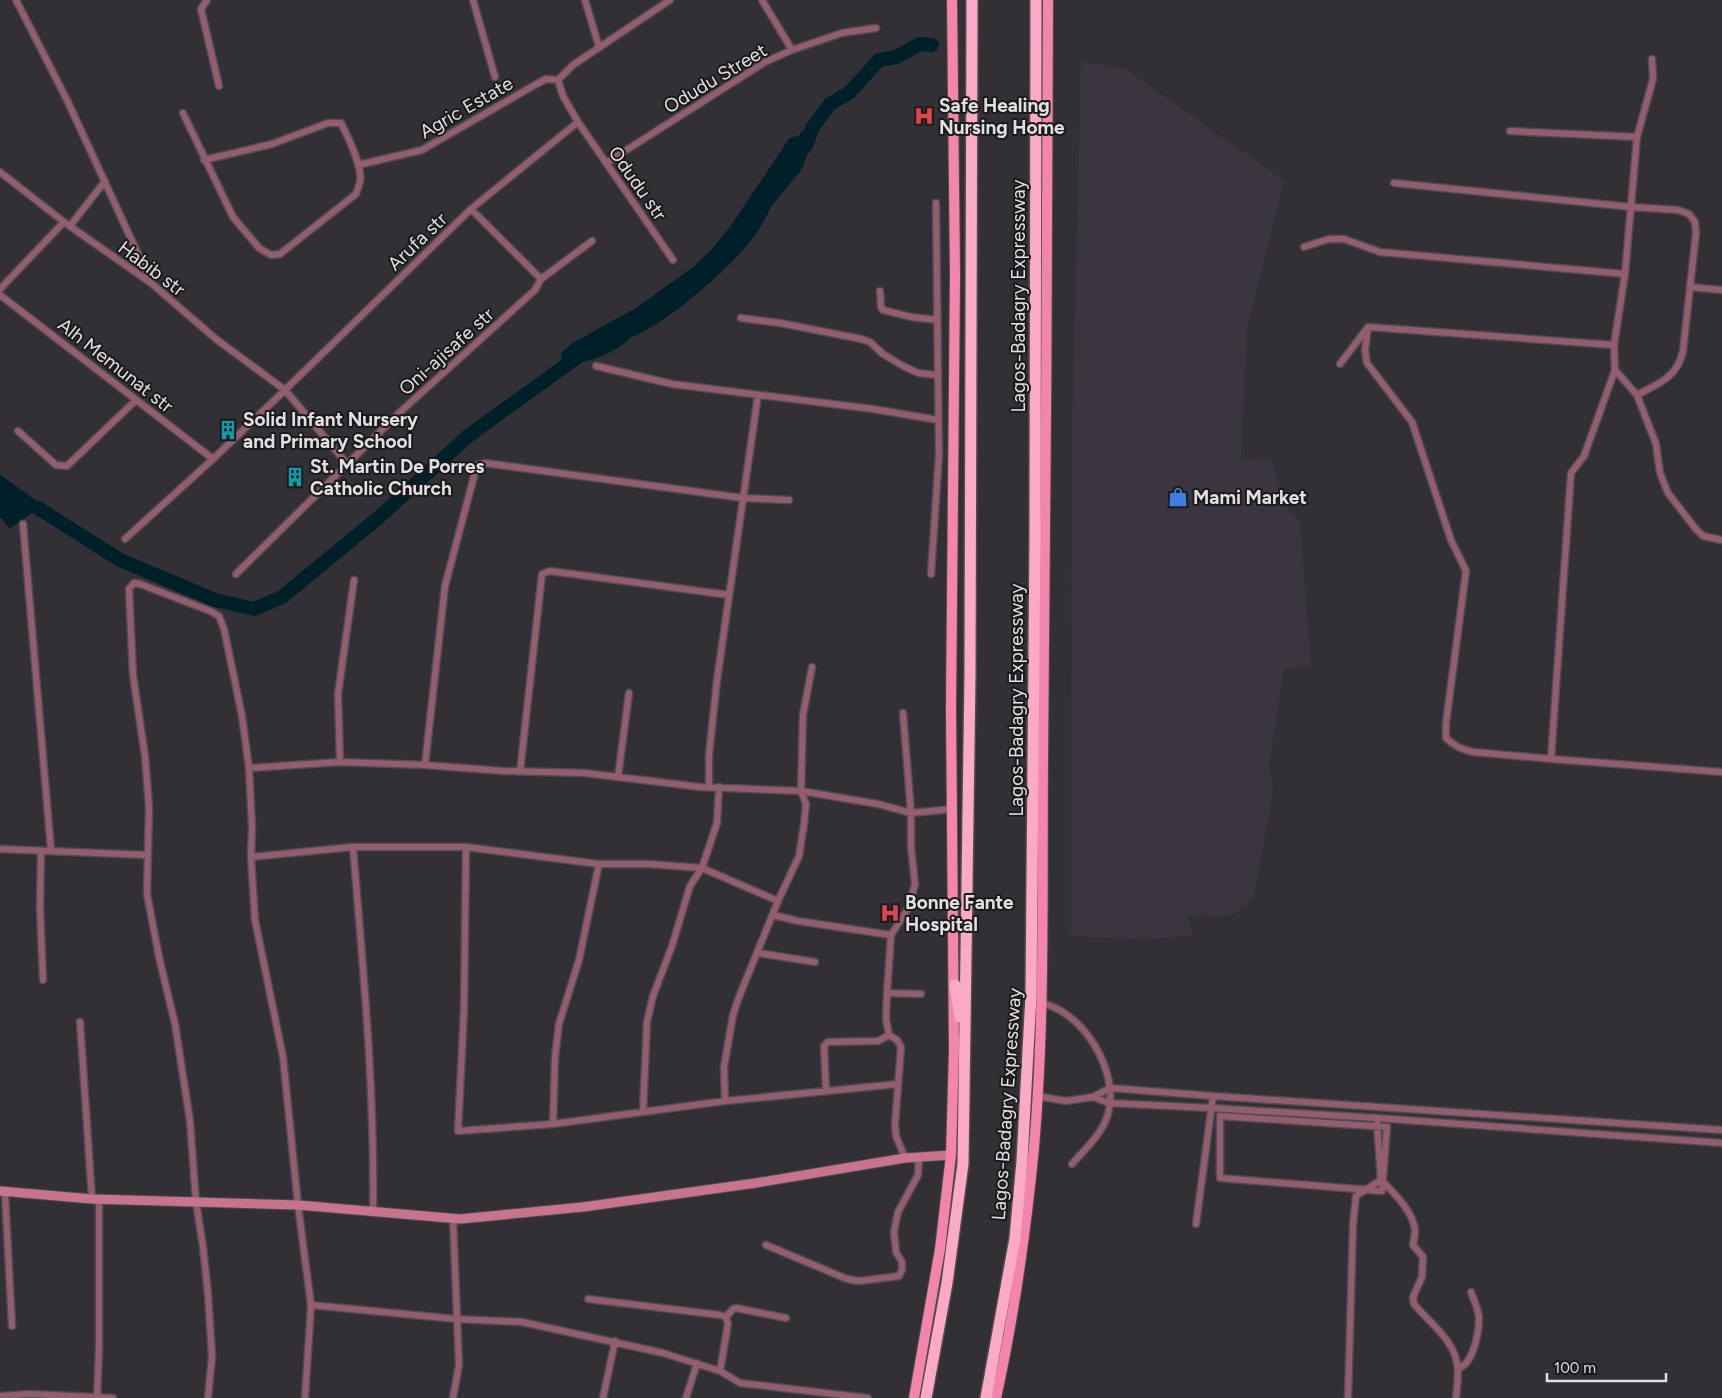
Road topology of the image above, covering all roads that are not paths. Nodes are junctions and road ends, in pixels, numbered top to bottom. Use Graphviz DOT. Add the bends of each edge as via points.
graph roads {
  1 [pos="16,0"];
  2 [pos="207,0"];
  3 [pos="474,0"];
  4 [pos="585,0"];
  5 [pos="670,0"];
  6 [pos="762,0"];
  7 [pos="952,0"];
  8 [pos="972,0"];
  9 [pos="1036,0"];
  10 [pos="1048,0"];
  11 [pos="876,28"];
  12 [pos="599,47"];
  13 [pos="792,50"];
  14 [pos="1652,59"];
  15 [pos="495,77"];
  16 [pos="558,80"];
  17 [pos="218,86"];
  18 [pos="183,113"];
  19 [pos="578,122"];
  20 [pos="1510,131"];
  21 [pos="1637,137"];
  22 [pos="204,160"];
  23 [pos="606,163"];
  24 [pos="358,165"];
  25 [pos="0,172"];
  26 [pos="105,181"];
  27 [pos="1394,183"];
  28 [pos="936,203"];
  29 [pos="1631,207"];
  30 [pos="470,209"];
  31 [pos="67,224"];
  32 [pos="592,241"];
  33 [pos="1304,247"];
  34 [pos="672,260"];
  35 [pos="1625,274"];
  36 [pos="541,279"];
  37 [pos="151,283"];
  38 [pos="1690,287"];
  39 [pos="0,289"];
  40 [pos="1722,290"];
  41 [pos="880,291"];
  42 [pos="0,295"];
  43 [pos="741,318"];
  44 [pos="938,320"];
  45 [pos="1368,327"];
  46 [pos="1614,345"];
  47 [pos="1340,364"];
  48 [pos="596,366"];
  49 [pos="1615,370"];
  50 [pos="938,375"];
  51 [pos="285,390"];
  52 [pos="1637,394"];
  53 [pos="758,395"];
  54 [pos="136,400"];
  55 [pos="938,420"];
  56 [pos="18,431"];
  57 [pos="213,459"];
  58 [pos="348,465"];
  59 [pos="743,498"];
  60 [pos="789,500"];
  61 [pos="22,524"];
  62 [pos="125,539"];
  63 [pos="1722,540"];
  64 [pos="236,574"];
  65 [pos="931,574"];
  66 [pos="354,580"];
  67 [pos="729,595"];
  68 [pos="812,667"];
  69 [pos="629,693"];
  70 [pos="903,713"];
  71 [pos="1551,760"];
  72 [pos="340,762"];
  73 [pos="425,765"];
  74 [pos="248,768"];
  75 [pos="520,772"];
  76 [pos="1722,772"];
  77 [pos="618,777"];
  78 [pos="709,787"];
  79 [pos="719,787"];
  80 [pos="801,791"];
  81 [pos="952,809"];
  82 [pos="911,813"];
  83 [pos="353,847"];
  84 [pos="466,847"];
  85 [pos="0,849"];
  86 [pos="51,850"];
  87 [pos="41,851"];
  88 [pos="147,855"];
  89 [pos="251,857"];
  90 [pos="599,864"];
  91 [pos="702,868"];
  92 [pos="778,901"];
  93 [pos="773,915"];
  94 [pos="891,936"];
  95 [pos="758,953"];
  96 [pos="815,962"];
  97 [pos="43,980"];
  98 [pos="955,985"];
  99 [pos="886,993"];
  100 [pos="921,994"];
  101 [pos="1036,1000"];
  102 [pos="80,1022"];
  103 [pos="889,1035"];
  104 [pos="898,1084"];
  105 [pos="1110,1088"];
  106 [pos="826,1090"];
  107 [pos="1037,1096"];
  108 [pos="1213,1096"];
  109 [pos="1093,1097"];
  110 [pos="964,1099"];
  111 [pos="726,1101"];
  112 [pos="1109,1103"];
  113 [pos="1211,1108"];
  114 [pos="642,1112"];
  115 [pos="1220,1116"];
  116 [pos="1376,1118"];
  117 [pos="553,1124"];
  118 [pos="1722,1130"];
  119 [pos="1722,1143"];
  120 [pos="951,1155"];
  121 [pos="919,1157"];
  122 [pos="905,1158"];
  123 [pos="1072,1164"];
  124 [pos="1381,1180"];
  125 [pos="3,1192"];
  126 [pos="96,1199"];
  127 [pos="196,1202"];
  128 [pos="298,1206"];
  129 [pos="374,1212"];
  130 [pos="453,1219"];
  131 [pos="1196,1224"];
  132 [pos="766,1245"];
  133 [pos="1471,1292"];
  134 [pos="588,1299"];
  135 [pos="311,1306"];
  136 [pos="726,1317"];
  137 [pos="786,1318"];
  138 [pos="456,1319"];
  139 [pos="12,1326"];
  140 [pos="616,1341"];
  141 [pos="697,1364"];
  142 [pos="1458,1369"];
  143 [pos="720,1371"];
  144 [pos="0,1396"];
  145 [pos="101,1398"];
  146 [pos="113,1398"];
  147 [pos="208,1398"];
  148 [pos="305,1398"];
  149 [pos="453,1398"];
  150 [pos="603,1398"];
  151 [pos="686,1398"];
  152 [pos="868,1398"];
  153 [pos="914,1398"];
  154 [pos="926,1398"];
  155 [pos="986,1398"];
  156 [pos="996,1398"];
  157 [pos="1348,1398"];
  158 [pos="1456,1398"];
  1 -- 26 [label="street"];
  2 -- 17 [label="street" via="201,9"];
  3 -- 15 [label="street"];
  4 -- 12 [label="street"];
  5 -- 12 [label="street"];
  6 -- 13 [label="street"];
  7 -- 81 [label="main road" via="955,274 950,708"];
  8 -- 110 [label="highway, Lagos-Badagry Expressway" via="970,665"];
  9 -- 101 [label="highway, Lagos-Badagry Expressway"];
  10 -- 101 [label="main road, Lagos-Badagry Expressway" via="1046,440"];
  11 -- 13 [label="street, Odudu Street" via="842,33"];
  12 -- 16 [label="street"];
  13 -- 23 [label="street, Odudu Street" via="764,62"];
  14 -- 21 [label="street" via="1653,79"];
  16 -- 19 [label="street, Odudu str"];
  16 -- 24 [label="street, Agric Estate" via="546,80 532,86 422,150"];
  18 -- 22 [label="street"];
  19 -- 23 [label="street, Odudu str"];
  19 -- 30 [label="street, Arufa str"];
  20 -- 21 [label="street"];
  21 -- 29 [label="street"];
  22 -- 24 [label="street" via="272,144 328,123 340,124"];
  22 -- 24 [label="street" via="233,217 259,248 270,255 280,254 356,194 360,180"];
  23 -- 34 [label="street, Odudu str"];
  25 -- 31 [label="street, Habib str"];
  26 -- 31 [label="street"];
  26 -- 37 [label="street"];
  27 -- 29 [label="street"];
  28 -- 44 [label="street"];
  29 -- 35 [label="street"];
  29 -- 38 [label="street" via="1678,210 1689,214 1696,222"];
  30 -- 36 [label="street"];
  30 -- 51 [label="street, Arufa str"];
  31 -- 37 [label="street, Habib str"];
  31 -- 39 [label="street"];
  32 -- 36 [label="street, Oni-ajisafe str"];
  33 -- 35 [label="street" via="1329,239 1344,239 1380,252"];
  35 -- 46 [label="street"];
  36 -- 58 [label="street, Oni-ajisafe str" via="535,290 399,413"];
  37 -- 51 [label="street, Habib str" via="216,339"];
  38 -- 40 [label="street"];
  38 -- 52 [label="street" via="1681,364 1672,375"];
  41 -- 44 [label="street" via="883,310"];
  42 -- 54 [label="street, Alh Memunat str"];
  43 -- 50 [label="street" via="861,339 903,366 918,373"];
  44 -- 50 [label="street"];
  45 -- 46 [label="street"];
  45 -- 47 [label="street"];
  45 -- 71 [label="street" via="1365,350 1368,362 1412,422 1451,540 1466,571 1446,738 1462,750"];
  46 -- 49 [label="street"];
  48 -- 53 [label="street" via="672,384"];
  49 -- 52 [label="street"];
  49 -- 71 [label="street" via="1584,456 1571,472"];
  50 -- 55 [label="street"];
  51 -- 57 [label="street"];
  51 -- 58 [label="street"];
  52 -- 63 [label="street" via="1656,444 1660,474 1668,493 1702,536"];
  53 -- 55 [label="street"];
  53 -- 59 [label="street"];
  54 -- 56 [label="street" via="67,466 56,466"];
  54 -- 57 [label="street, Alh Memunat str"];
  55 -- 65 [label="street" via="939,454"];
  57 -- 62 [label="street"];
  58 -- 64 [label="street, Oni-ajisafe str"];
  59 -- 60 [label="street"];
  59 -- 67 [label="street"];
  59 -- 73 [label="street" via="477,464 445,586"];
  61 -- 86 [label="street"];
  66 -- 72 [label="street" via="338,694"];
  67 -- 75 [label="street" via="550,571 542,574"];
  67 -- 78 [label="street" via="709,755"];
  68 -- 80 [label="street" via="804,716"];
  69 -- 77 [label="street"];
  70 -- 82 [label="street"];
  71 -- 76 [label="street"];
  72 -- 73 [label="street"];
  72 -- 74 [label="street"];
  73 -- 75 [label="street"];
  74 -- 88 [label="street" via="242,716 220,616 134,584 129,589 133,675 150,807"];
  74 -- 89 [label="street"];
  75 -- 77 [label="street"];
  77 -- 78 [label="street"];
  78 -- 79 [label="street"];
  79 -- 80 [label="street"];
  79 -- 91 [label="street" via="717,823"];
  80 -- 82 [label="street"];
  80 -- 92 [label="street" via="806,804 799,856"];
  81 -- 82 [label="street"];
  81 -- 98 [label="main road"];
  82 -- 94 [label="street" via="914,894 910,907"];
  83 -- 84 [label="street"];
  83 -- 89 [label="street"];
  83 -- 129 [label="street" via="369,1048"];
  84 -- 90 [label="street"];
  84 -- 117 [label="street" via="464,1010 457,1129 461,1132"];
  85 -- 87 [label="street"];
  86 -- 87 [label="street"];
  86 -- 88 [label="street"];
  87 -- 97 [label="street"];
  88 -- 127 [label="street" via="147,894 184,1076"];
  89 -- 128 [label="street" via="255,920 283,1057"];
  90 -- 91 [label="street"];
  90 -- 117 [label="street" via="579,960 559,1024"];
  91 -- 92 [label="street"];
  91 -- 114 [label="street" via="690,886 653,996 647,1022"];
  92 -- 93 [label="street"];
  93 -- 94 [label="street"];
  93 -- 95 [label="street"];
  94 -- 99 [label="street"];
  95 -- 96 [label="street"];
  95 -- 111 [label="street" via="739,997 728,1039 724,1067"];
  98 -- 110 [label="highway" via="960,1014"];
  98 -- 120 [label="main road"];
  99 -- 100 [label="street"];
  99 -- 103 [label="street"];
  101 -- 105 [label="street" via="1070,1016 1080,1025 1101,1054"];
  101 -- 107 [label="main road, Lagos-Badagry Expressway"];
  101 -- 155 [label="highway, Lagos-Badagry Expressway" via="1015,1238"];
  102 -- 126 [label="street"];
  103 -- 104 [label="street" via="901,1047"];
  103 -- 106 [label="street" via="878,1041 828,1042 824,1046"];
  104 -- 106 [label="street"];
  104 -- 122 [label="street" via="896,1136"];
  105 -- 108 [label="street"];
  105 -- 109 [label="street"];
  105 -- 112 [label="street"];
  106 -- 111 [label="street"];
  107 -- 109 [label="street" via="1066,1101"];
  107 -- 156 [label="main road, Lagos-Badagry Expressway" via="1022,1253"];
  108 -- 113 [label="street"];
  108 -- 118 [label="street"];
  109 -- 112 [label="street"];
  110 -- 154 [label="highway, Lagos-Badagry Expressway" via="963,1164 947,1283"];
  111 -- 114 [label="street"];
  112 -- 113 [label="street"];
  112 -- 123 [label="street" via="1108,1114 1098,1132"];
  113 -- 116 [label="street"];
  113 -- 131 [label="street"];
  114 -- 117 [label="street"];
  115 -- 115 [label="street" via="1220,1178 1382,1190 1386,1127"];
  116 -- 119 [label="street"];
  116 -- 124 [label="street"];
  120 -- 121 [label="street"];
  120 -- 153 [label="main road" via="940,1249"];
  121 -- 122 [label="street"];
  121 -- 132 [label="street" via="918,1175 898,1212 894,1232 896,1252 902,1262 899,1276 858,1281 847,1279"];
  122 -- 130 [label="street" via="672,1195"];
  124 -- 142 [label="street" via="1407,1211 1415,1228 1414,1246 1423,1257 1422,1277 1413,1297 1414,1304 1447,1338"];
  124 -- 157 [label="street" via="1356,1196"];
  125 -- 126 [label="street"];
  125 -- 139 [label="street"];
  126 -- 127 [label="street"];
  126 -- 145 [label="street"];
  127 -- 128 [label="street"];
  127 -- 147 [label="street" via="212,1356"];
  128 -- 129 [label="street"];
  128 -- 135 [label="street"];
  129 -- 130 [label="street"];
  130 -- 138 [label="street"];
  133 -- 142 [label="street" via="1478,1310 1476,1338 1467,1362"];
  134 -- 136 [label="street"];
  135 -- 138 [label="street"];
  135 -- 148 [label="street"];
  136 -- 137 [label="street" via="736,1308"];
  136 -- 143 [label="street" via="728,1324"];
  138 -- 140 [label="street" via="522,1322"];
  138 -- 149 [label="street" via="459,1365"];
  140 -- 141 [label="street"];
  140 -- 150 [label="street"];
  141 -- 143 [label="street"];
  141 -- 151 [label="street"];
  142 -- 158 [label="street"];
  143 -- 152 [label="street" via="740,1383"];
  144 -- 145 [label="street" via="30,1394"];
  145 -- 146 [label="street"];
}
